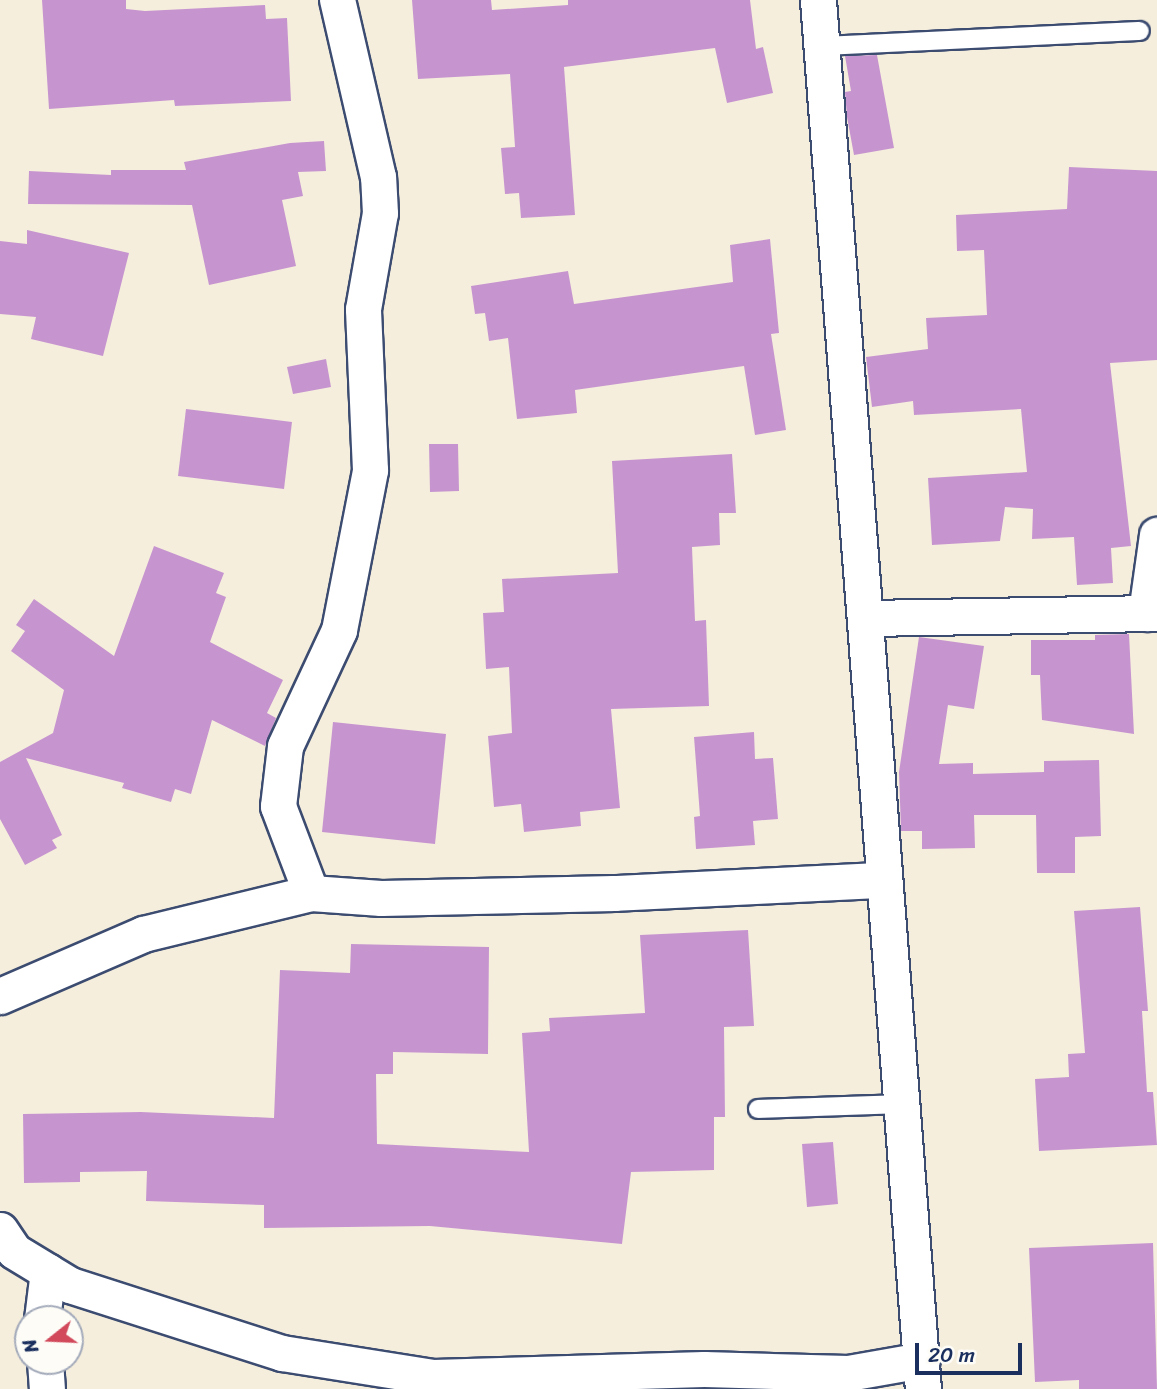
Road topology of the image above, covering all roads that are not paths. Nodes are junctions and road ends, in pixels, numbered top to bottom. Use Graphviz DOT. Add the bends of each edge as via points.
graph roads {
  1 [pos="337,0"];
  2 [pos="818,0"];
  3 [pos="1140,31"];
  4 [pos="822,46"];
  5 [pos="1157,535"];
  6 [pos="1152,613"];
  7 [pos="867,618"];
  8 [pos="881,880"];
  9 [pos="311,892"];
  10 [pos="0,996"];
  11 [pos="902,1104"];
  12 [pos="758,1109"];
  13 [pos="0,1230"];
  14 [pos="48,1271"];
  15 [pos="44,1305"];
  16 [pos="923,1375"];
  17 [pos="433,1383"];
  1 -- 9 [label="street" via="379,177 380,214 363,309 370,470 339,630 285,746 278,806"];
  2 -- 4 [label="street"];
  3 -- 4 [label="lane"];
  4 -- 7 [label="street"];
  5 -- 6 [label="street"];
  6 -- 7 [label="street"];
  7 -- 8 [label="street"];
  8 -- 9 [label="street" via="381,898"];
  8 -- 11 [label="street"];
  9 -- 10 [label="street" via="143,934"];
  11 -- 12 [label="lane"];
  11 -- 16 [label="street"];
  13 -- 14 [label="street" via="14,1251"];
  14 -- 15 [label="street"];
  14 -- 17 [label="street" via="70,1285 282,1353"];
  16 -- 17 [label="street" via="704,1369"];
}
